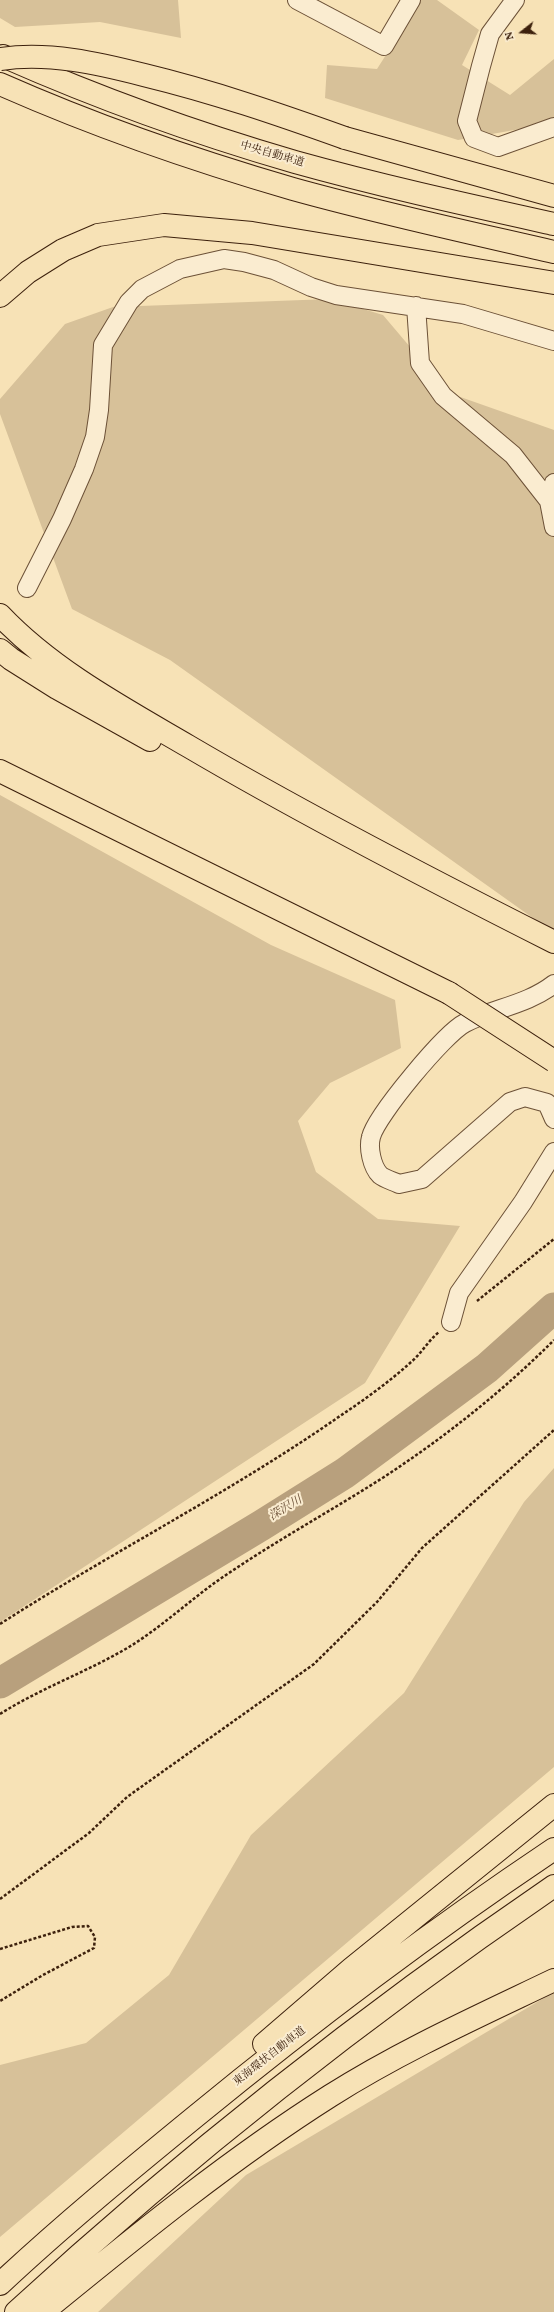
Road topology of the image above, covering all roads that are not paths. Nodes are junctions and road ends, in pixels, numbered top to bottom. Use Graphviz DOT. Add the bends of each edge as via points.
graph roads {
  1 [pos="297,0"];
  2 [pos="411,0"];
  3 [pos="515,0"];
  4 [pos="321,5"];
  5 [pos="0,55"];
  6 [pos="0,59"];
  7 [pos="0,84"];
  8 [pos="554,127"];
  9 [pos="554,196"];
  10 [pos="554,224"];
  11 [pos="554,252"];
  12 [pos="554,283"];
  13 [pos="0,296"];
  14 [pos="416,306"];
  15 [pos="554,341"];
  16 [pos="554,483"];
  17 [pos="549,501"];
  18 [pos="554,527"];
  19 [pos="27,588"];
  20 [pos="0,615"];
  21 [pos="0,650"];
  22 [pos="0,771"];
  23 [pos="382,852"];
  24 [pos="554,942"];
  25 [pos="554,984"];
  26 [pos="449,994"];
  27 [pos="554,1042"];
  28 [pos="554,1060"];
  29 [pos="554,1119"];
  30 [pos="554,1152"];
  31 [pos="451,1322"];
  32 [pos="554,1805"];
  33 [pos="554,1849"];
  34 [pos="554,1886"];
  35 [pos="554,1980"];
  36 [pos="148,2156"];
  37 [pos="0,2284"];
  38 [pos="16,2312"];
  39 [pos="43,2312"];
  1 -- 4 [label="street"];
  2 -- 4 [label="street" via="384,46"];
  3 -- 8 [label="street" via="490,34 467,121 474,138 498,147"];
  5 -- 10 [label="highway, 中央自動車道" via="147,115 231,143 404,190"];
  6 -- 9 [label="highway, bridge" via="18,56 92,62 208,90 345,138"];
  7 -- 11 [label="highway" via="129,136 210,164 294,189"];
  12 -- 13 [label="highway" via="252,233 164,225 98,235 63,250 28,272"];
  14 -- 15 [label="street" via="463,314"];
  14 -- 17 [label="street" via="420,363 443,396 513,454"];
  14 -- 19 [label="street" via="336,295 274,270 224,259 180,269 142,289 129,302 103,344 95,437 62,518"];
  16 -- 17 [label="street"];
  17 -- 18 [label="street"];
  20 -- 23 [label="highway" via="20,636 69,673 148,723 230,771"];
  21 -- 23 [label="highway" via="57,688 140,735"];
  22 -- 26 [label="highway"];
  23 -- 24 [label="highway"];
  25 -- 29 [label="street" via="522,1002 464,1023 442,1041 386,1111 371,1137 371,1157 379,1174 399,1184 422,1179 510,1102 525,1097 547,1103"];
  26 -- 27 [label="highway, bridge"];
  26 -- 28 [label="highway, bridge"];
  30 -- 31 [label="street" via="523,1202 459,1293"];
  32 -- 36 [label="highway" via="272,2036"];
  33 -- 36 [label="highway, 東海環状自動車道" via="427,1936 358,1988"];
  34 -- 38 [label="highway" via="419,1981 247,2113 137,2204"];
  35 -- 39 [label="highway" via="400,2057 330,2096 225,2169"];
  36 -- 37 [label="highway, 東海環状自動車道"];
}
